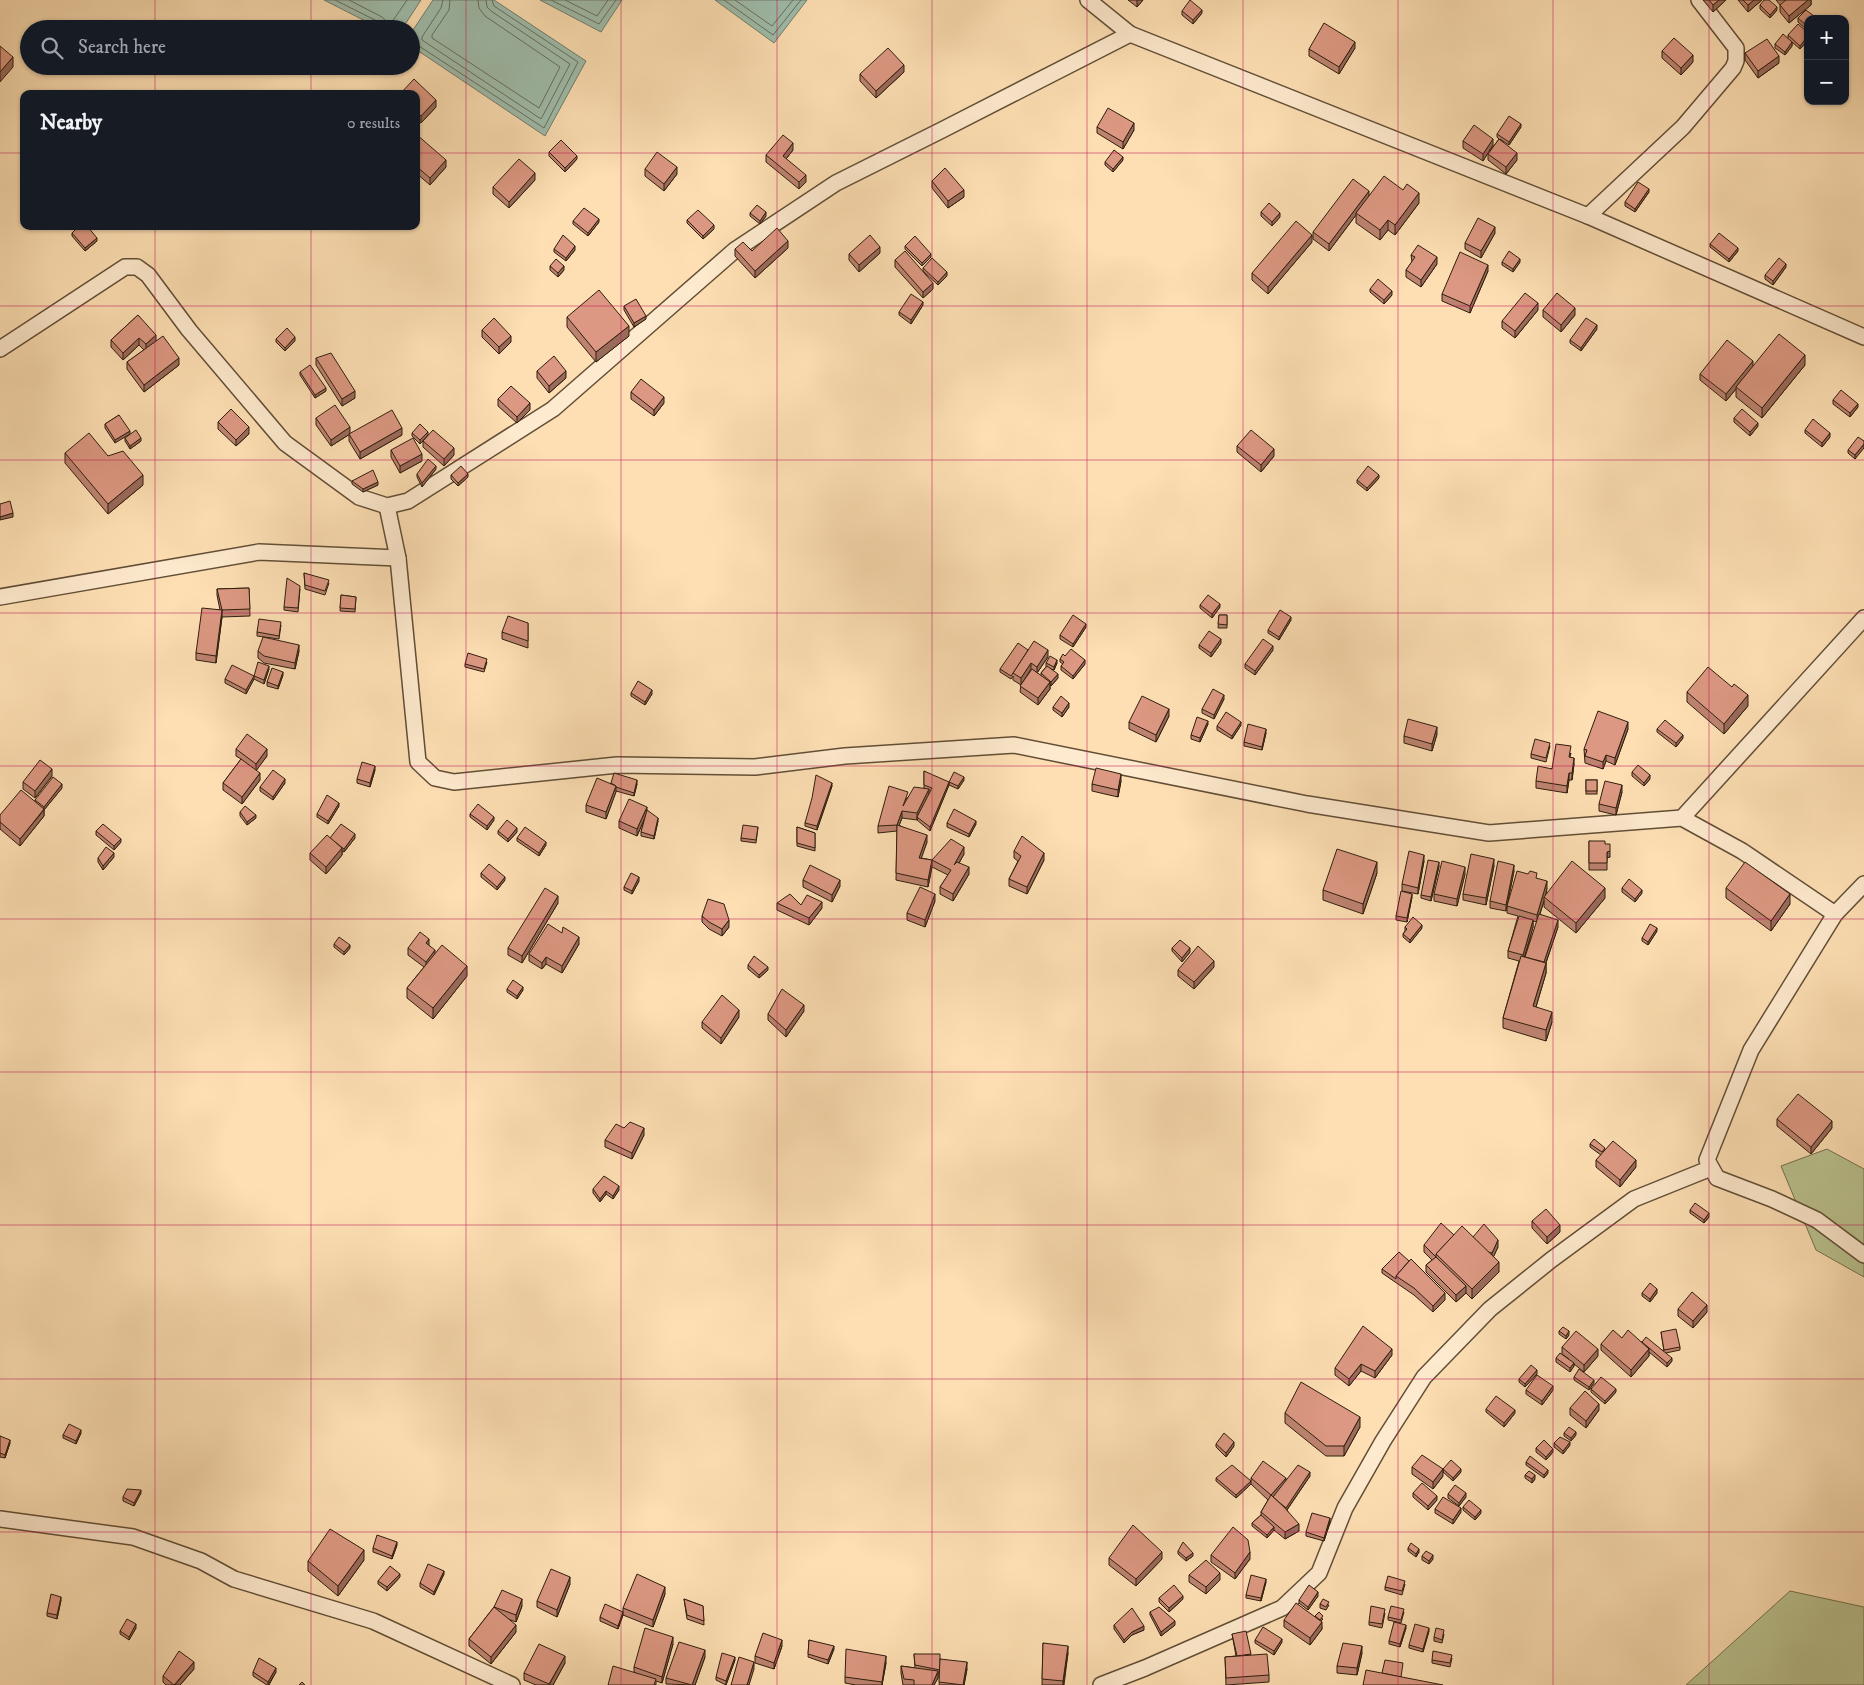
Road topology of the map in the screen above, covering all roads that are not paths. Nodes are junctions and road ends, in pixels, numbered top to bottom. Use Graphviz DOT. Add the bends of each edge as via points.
graph roads {
  1 [pos="1088,0"];
  2 [pos="1699,0"];
  3 [pos="1130,34"];
  4 [pos="1588,216"];
  5 [pos="1864,336"];
  6 [pos="0,349"];
  7 [pos="388,506"];
  8 [pos="398,558"];
  9 [pos="0,597"];
  10 [pos="1864,618"];
  11 [pos="1682,818"];
  12 [pos="1864,884"];
  13 [pos="1835,914"];
  14 [pos="1712,1168"];
  15 [pos="1864,1255"];
  16 [pos="0,1519"];
  17 [pos="512,1685"];
  18 [pos="1101,1685"];
  1 -- 3 [label="street"];
  2 -- 4 [label="street" via="1736,48 1733,68 1683,127"];
  3 -- 4 [label="street"];
  3 -- 7 [label="street" via="836,183 735,250 553,409 408,501"];
  4 -- 5 [label="street"];
  6 -- 7 [label="street" via="125,267 137,267 148,275 189,330 285,443 359,497"];
  7 -- 8 [label="street"];
  8 -- 9 [label="street" via="259,552"];
  8 -- 11 [label="street" via="418,762 435,778 454,782 617,765 755,768 846,756 1014,745 1307,804 1489,833"];
  10 -- 11 [label="street"];
  11 -- 13 [label="street" via="1742,851"];
  12 -- 13 [label="street"];
  13 -- 14 [label="street" via="1751,1050 1707,1160"];
  14 -- 15 [label="street" via="1716,1178 1817,1220"];
  14 -- 18 [label="street" via="1634,1199 1551,1260 1483,1316 1424,1377 1345,1508 1319,1573 1282,1608"];
  16 -- 17 [label="street" via="133,1537 201,1561 234,1579 373,1621"];
}
